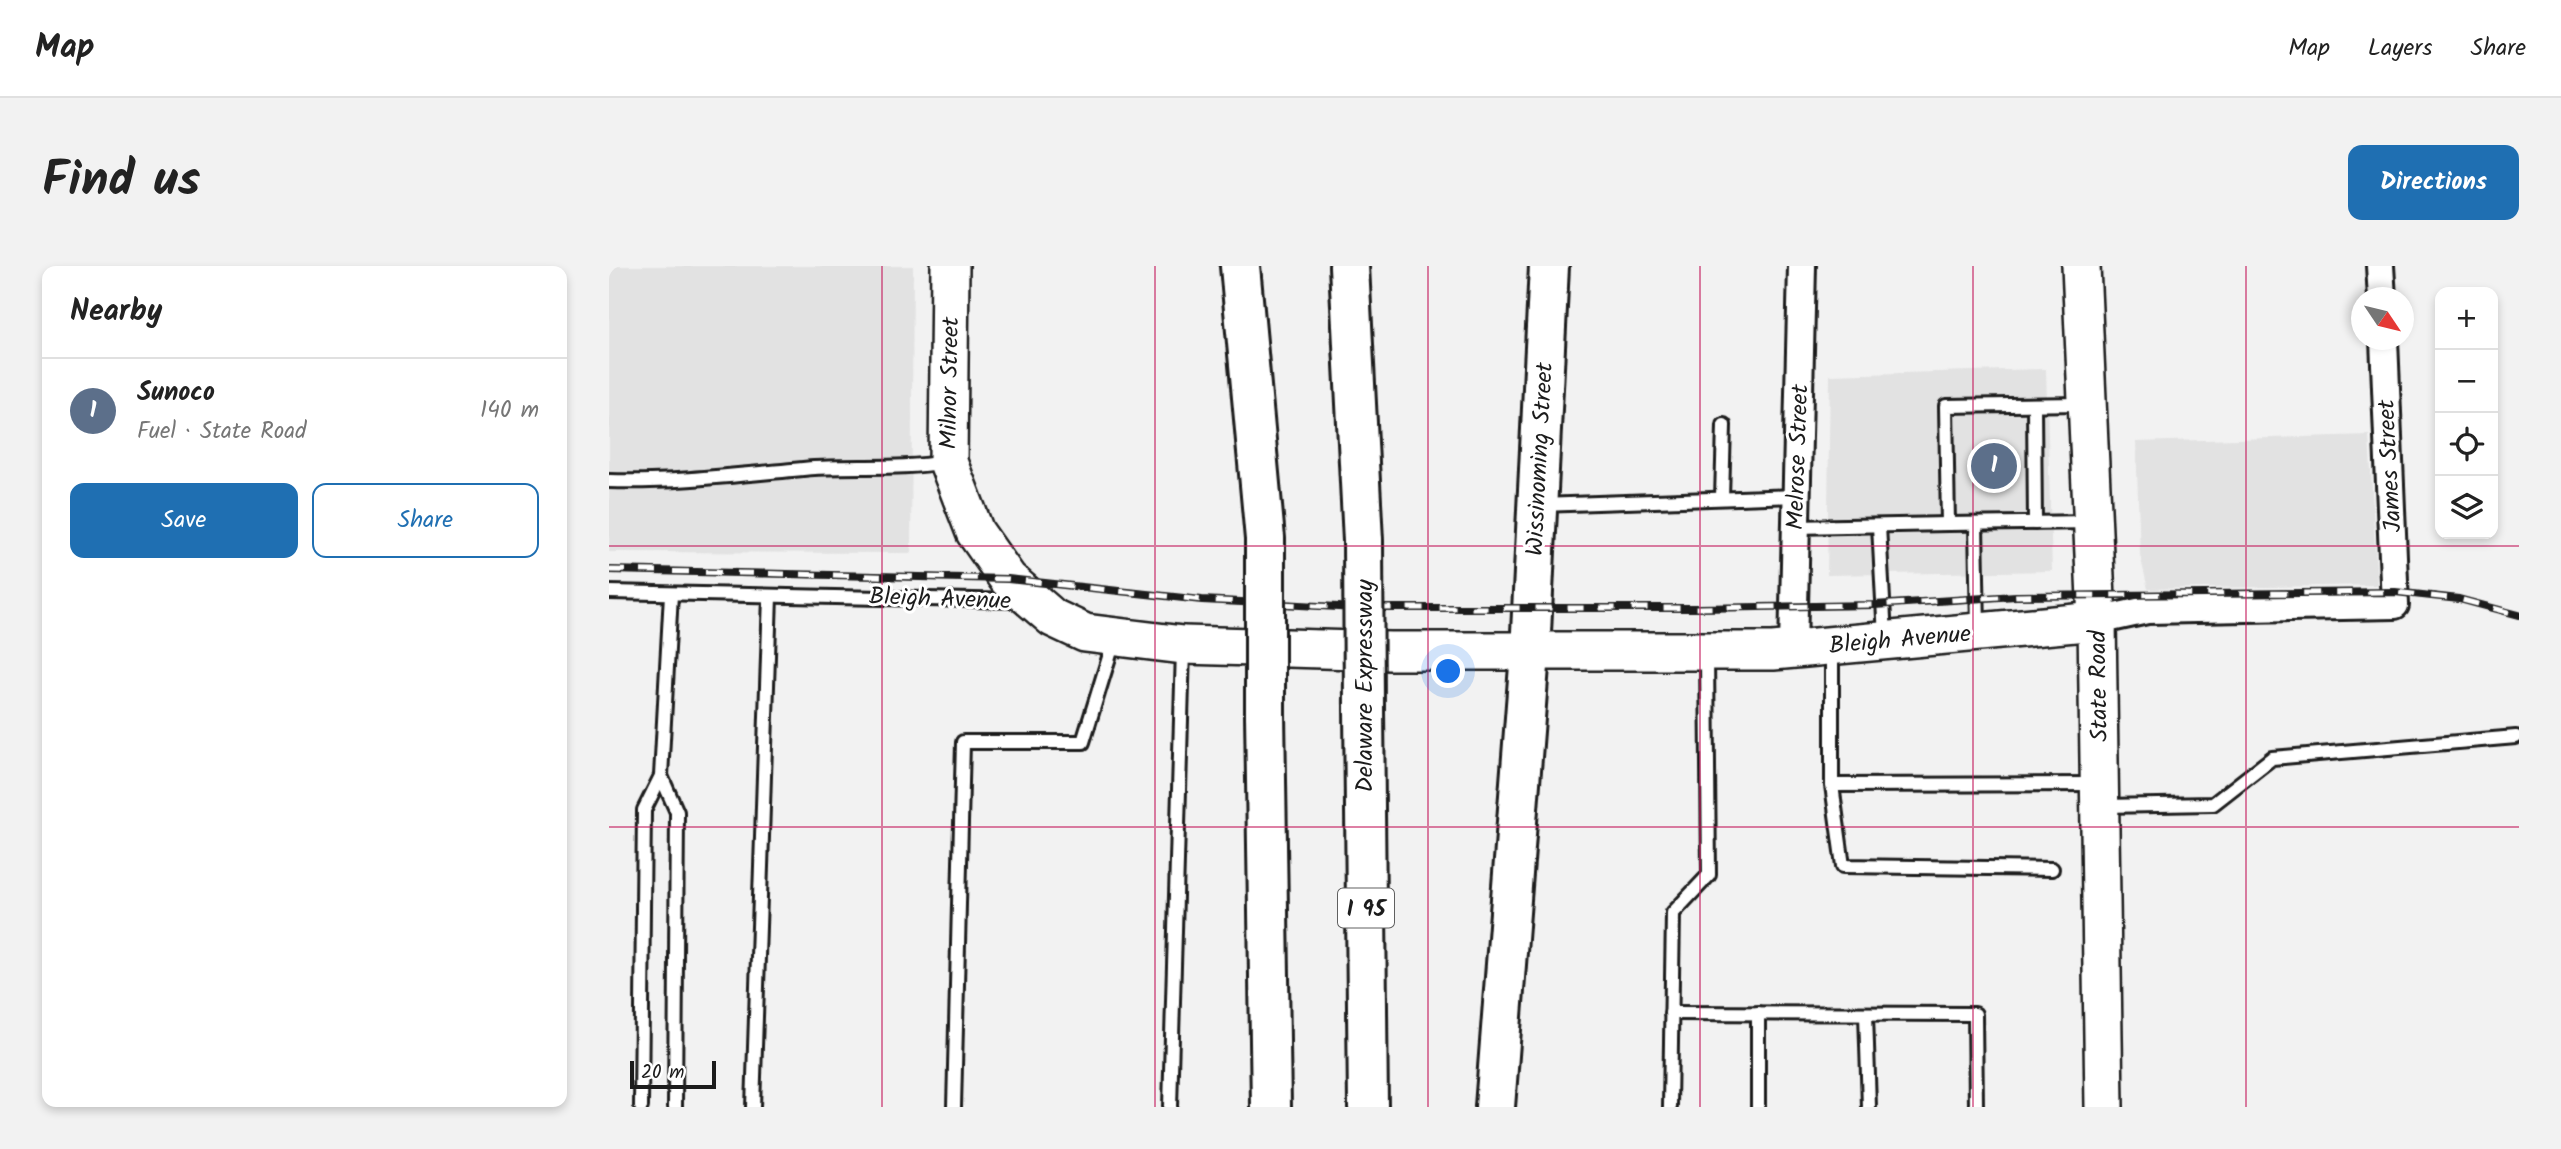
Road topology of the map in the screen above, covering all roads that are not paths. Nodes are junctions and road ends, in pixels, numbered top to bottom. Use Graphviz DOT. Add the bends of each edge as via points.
graph roads {
  1 [pos="950,266"];
  2 [pos="1240,266"];
  3 [pos="1260,266"];
  4 [pos="1349,266"];
  5 [pos="1549,266"];
  6 [pos="1802,266"];
  7 [pos="2081,266"];
  8 [pos="2380,266"];
  9 [pos="2381,287"];
  10 [pos="2383,350"];
  11 [pos="2087,404"];
  12 [pos="2033,405"];
  13 [pos="1724,425"];
  14 [pos="948,462"];
  15 [pos="609,481"];
  16 [pos="1796,496"];
  17 [pos="1722,498"];
  18 [pos="1537,505"];
  19 [pos="2092,522"];
  20 [pos="2035,523"];
  21 [pos="1948,524"];
  22 [pos="1976,525"];
  23 [pos="1879,526"];
  24 [pos="1795,527"];
  25 [pos="1265,539"];
  26 [pos="609,592"];
  27 [pos="2395,592"];
  28 [pos="671,594"];
  29 [pos="770,596"];
  30 [pos="1031,601"];
  31 [pos="2097,621"];
  32 [pos="1978,632"];
  33 [pos="1115,637"];
  34 [pos="1885,640"];
  35 [pos="1183,645"];
  36 [pos="1832,645"];
  37 [pos="1793,649"];
  38 [pos="1707,652"];
  39 [pos="1529,653"];
  40 [pos="2516,737"];
  41 [pos="661,776"];
  42 [pos="1832,785"];
  43 [pos="2099,795"];
  44 [pos="2052,869"];
  45 [pos="1671,1013"];
  46 [pos="1758,1013"];
  47 [pos="1866,1014"];
  48 [pos="641,1107"];
  49 [pos="675,1107"];
  50 [pos="753,1107"];
  51 [pos="954,1107"];
  52 [pos="1170,1107"];
  53 [pos="1271,1107"];
  54 [pos="1368,1107"];
  55 [pos="1495,1107"];
  56 [pos="1670,1107"];
  57 [pos="1758,1107"];
  58 [pos="1869,1107"];
  59 [pos="1976,1107"];
  60 [pos="2103,1107"];
  1 -- 14 [label="main road, Milnor Street"];
  2 -- 25 [label="main road"];
  3 -- 25 [label="main road"];
  4 -- 54 [label="main road, Delaware Expressway / I 95, bridge" via="1363,541"];
  5 -- 18 [label="main road, Wissinoming Street"];
  6 -- 16 [label="street, Melrose Street"];
  7 -- 11 [label="main road, State Road"];
  8 -- 9 [label="street"];
  10 -- 27 [label="street, James Street"];
  11 -- 12 [label="lane"];
  11 -- 19 [label="main road, State Road"];
  12 -- 20 [label="lane"];
  12 -- 21 [label="lane" via="1946,406"];
  13 -- 17 [label="lane"];
  14 -- 15 [label="lane" via="916,467 817,468 662,483"];
  14 -- 30 [label="main road, Milnor Street" via="975,532 1008,579"];
  16 -- 17 [label="lane"];
  16 -- 24 [label="street, Melrose Street"];
  17 -- 18 [label="lane"];
  18 -- 39 [label="main road, Wissinoming Street"];
  19 -- 20 [label="lane"];
  19 -- 31 [label="main road, State Road"];
  20 -- 22 [label="lane"];
  21 -- 22 [label="lane"];
  21 -- 23 [label="lane"];
  22 -- 32 [label="lane"];
  23 -- 24 [label="lane"];
  23 -- 34 [label="lane"];
  24 -- 37 [label="street, Melrose Street"];
  25 -- 53 [label="main road, bridge"];
  26 -- 28 [label="lane, Bleigh Avenue"];
  27 -- 31 [label="street, Bleigh Avenue" via="2395,605 2147,610"];
  28 -- 29 [label="lane, Bleigh Avenue"];
  28 -- 41 [label="lane"];
  29 -- 30 [label="lane, Bleigh Avenue"];
  29 -- 50 [label="lane"];
  30 -- 33 [label="main road, Bleigh Avenue" via="1077,631"];
  31 -- 32 [label="main road, Bleigh Avenue"];
  31 -- 43 [label="main road, State Road"];
  32 -- 34 [label="main road, Bleigh Avenue"];
  33 -- 35 [label="main road, Bleigh Avenue"];
  33 -- 51 [label="lane" via="1083,742 963,742"];
  34 -- 36 [label="main road, Bleigh Avenue"];
  35 -- 39 [label="main road, Bleigh Avenue"];
  35 -- 52 [label="lane"];
  36 -- 37 [label="main road, Bleigh Avenue"];
  36 -- 42 [label="lane"];
  37 -- 38 [label="main road, Bleigh Avenue"];
  38 -- 39 [label="main road, Bleigh Avenue"];
  38 -- 45 [label="lane" via="1709,875 1673,913"];
  39 -- 55 [label="main road, Wissinoming Street"];
  40 -- 43 [label="lane" via="2272,758 2213,804"];
  41 -- 48 [label="lane" via="644,810"];
  41 -- 49 [label="lane" via="677,812"];
  42 -- 43 [label="lane"];
  42 -- 44 [label="lane" via="1843,866"];
  43 -- 60 [label="main road, State Road"];
  45 -- 46 [label="lane"];
  45 -- 56 [label="lane"];
  46 -- 47 [label="lane"];
  46 -- 57 [label="lane"];
  47 -- 58 [label="lane"];
  47 -- 59 [label="lane" via="1975,1014"];
}
